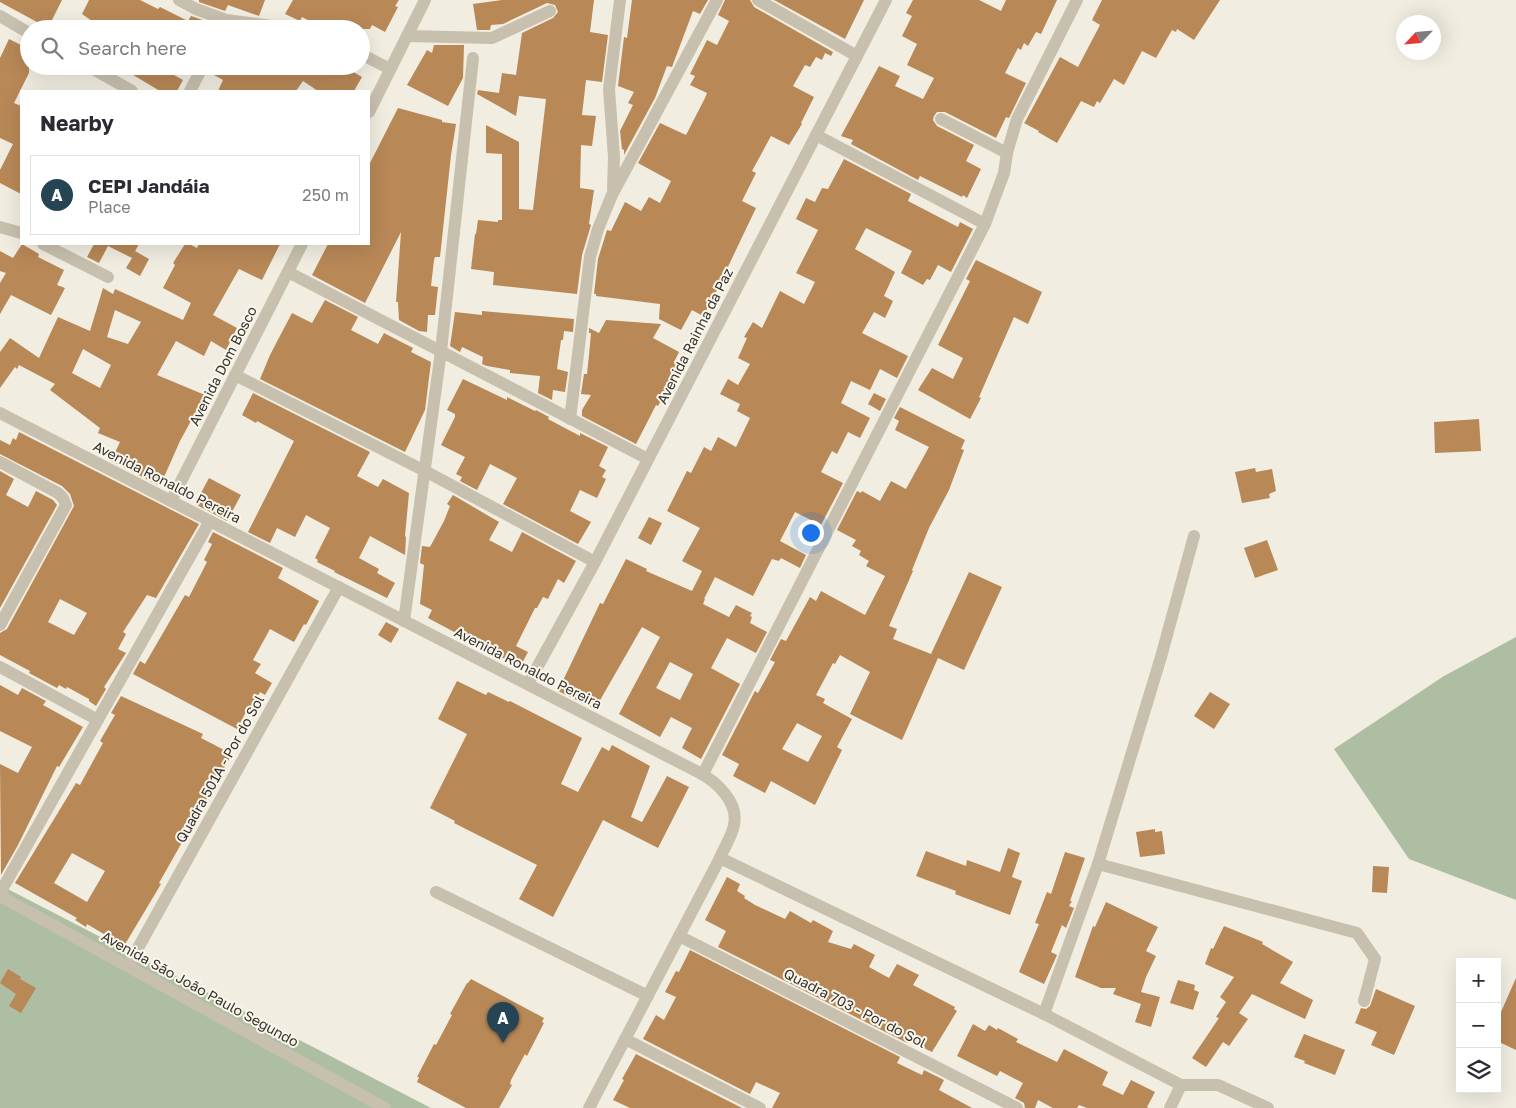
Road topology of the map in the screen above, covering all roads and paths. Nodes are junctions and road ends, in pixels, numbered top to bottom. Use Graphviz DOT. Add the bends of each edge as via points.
graph roads {
  1 [pos="178,0"];
  2 [pos="425,0"];
  3 [pos="620,0"];
  4 [pos="716,0"];
  5 [pos="758,0"];
  6 [pos="886,0"];
  7 [pos="1077,0"];
  8 [pos="550,11"];
  9 [pos="0,16"];
  10 [pos="217,20"];
  11 [pos="20,28"];
  12 [pos="407,36"];
  13 [pos="857,56"];
  14 [pos="473,58"];
  15 [pos="370,59"];
  16 [pos="390,69"];
  17 [pos="104,75"];
  18 [pos="198,75"];
  19 [pos="130,90"];
  20 [pos="191,90"];
  21 [pos="370,110"];
  22 [pos="941,119"];
  23 [pos="816,135"];
  24 [pos="1008,153"];
  25 [pos="612,195"];
  26 [pos="985,224"];
  27 [pos="0,226"];
  28 [pos="20,233"];
  29 [pos="45,245"];
  30 [pos="302,245"];
  31 [pos="288,272"];
  32 [pos="108,278"];
  33 [pos="441,351"];
  34 [pos="235,375"];
  35 [pos="0,413"];
  36 [pos="570,419"];
  37 [pos="648,459"];
  38 [pos="0,462"];
  39 [pos="425,471"];
  40 [pos="171,501"];
  41 [pos="210,521"];
  42 [pos="1194,536"];
  43 [pos="595,562"];
  44 [pos="339,587"];
  45 [pos="404,621"];
  46 [pos="0,625"];
  47 [pos="0,667"];
  48 [pos="528,684"];
  49 [pos="98,720"];
  50 [pos="702,774"];
  51 [pos="720,858"];
  52 [pos="1098,864"];
  53 [pos="436,892"];
  54 [pos="0,894"];
  55 [pos="679,936"];
  56 [pos="128,966"];
  57 [pos="648,996"];
  58 [pos="1364,1002"];
  59 [pos="1044,1014"];
  60 [pos="625,1039"];
  61 [pos="1181,1085"];
  62 [pos="385,1108"];
  63 [pos="590,1108"];
  64 [pos="760,1108"];
  65 [pos="1017,1108"];
  66 [pos="1170,1108"];
  67 [pos="1268,1108"];
  1 -- 10 [label="street"];
  2 -- 12 [label="street"];
  3 -- 25 [label="street" via="610,89 614,158"];
  4 -- 25 [label="street"];
  5 -- 13 [label="street"];
  6 -- 13 [label="street, Avenida Rainha da Paz"];
  7 -- 24 [label="street" via="1017,119"];
  8 -- 12 [label="street" via="492,38"];
  9 -- 11 [label="street"];
  12 -- 16 [label="street"];
  13 -- 23 [label="street, Avenida Rainha da Paz"];
  14 -- 33 [label="street"];
  15 -- 16 [label="street"];
  16 -- 21 [label="street"];
  17 -- 19 [label="street"];
  18 -- 20 [label="street"];
  22 -- 24 [label="street"];
  23 -- 26 [label="street"];
  23 -- 37 [label="street, Avenida Rainha da Paz"];
  24 -- 26 [label="street"];
  25 -- 36 [label="street" via="590,257"];
  26 -- 50 [label="street"];
  27 -- 28 [label="street"];
  29 -- 32 [label="street"];
  30 -- 31 [label="street, Avenida Dom Bosco"];
  31 -- 33 [label="street"];
  31 -- 34 [label="street, Avenida Dom Bosco"];
  33 -- 36 [label="street"];
  33 -- 39 [label="street"];
  34 -- 39 [label="street"];
  34 -- 40 [label="street, Avenida Dom Bosco"];
  35 -- 40 [label="street, Avenida Ronaldo Pereira"];
  36 -- 37 [label="street"];
  37 -- 43 [label="street, Avenida Rainha da Paz"];
  38 -- 46 [label="street" via="58,493 66,505"];
  39 -- 43 [label="street"];
  39 -- 45 [label="street"];
  40 -- 41 [label="street, Avenida Ronaldo Pereira"];
  41 -- 44 [label="street, Avenida Ronaldo Pereira"];
  41 -- 49 [label="street"];
  42 -- 52 [label="street"];
  43 -- 48 [label="street, Avenida Rainha da Paz"];
  44 -- 45 [label="street, Avenida Ronaldo Pereira"];
  44 -- 56 [label="street, Quadra 501A - Por do Sol"];
  45 -- 48 [label="street, Avenida Ronaldo Pereira"];
  47 -- 49 [label="street"];
  48 -- 50 [label="street, Avenida Ronaldo Pereira"];
  49 -- 54 [label="street"];
  50 -- 51 [label="street, Avenida Ronaldo Pereira" via="724,792 734,813 734,825"];
  51 -- 55 [label="street, Avenida Ronaldo Pereira"];
  51 -- 59 [label="street"];
  52 -- 58 [label="street" via="1357,933 1375,958"];
  52 -- 59 [label="street"];
  53 -- 57 [label="street"];
  54 -- 56 [label="street, Avenida São João Paulo Segundo"];
  55 -- 57 [label="street, Avenida Ronaldo Pereira"];
  55 -- 65 [label="street, Quadra 703 - Por do Sol"];
  56 -- 62 [label="street, Avenida São João Paulo Segundo"];
  57 -- 60 [label="street, Avenida Ronaldo Pereira"];
  59 -- 61 [label="street"];
  60 -- 63 [label="street, Avenida Ronaldo Pereira"];
  60 -- 64 [label="street"];
  61 -- 66 [label="street"];
  61 -- 67 [label="street" via="1218,1086"];
}
